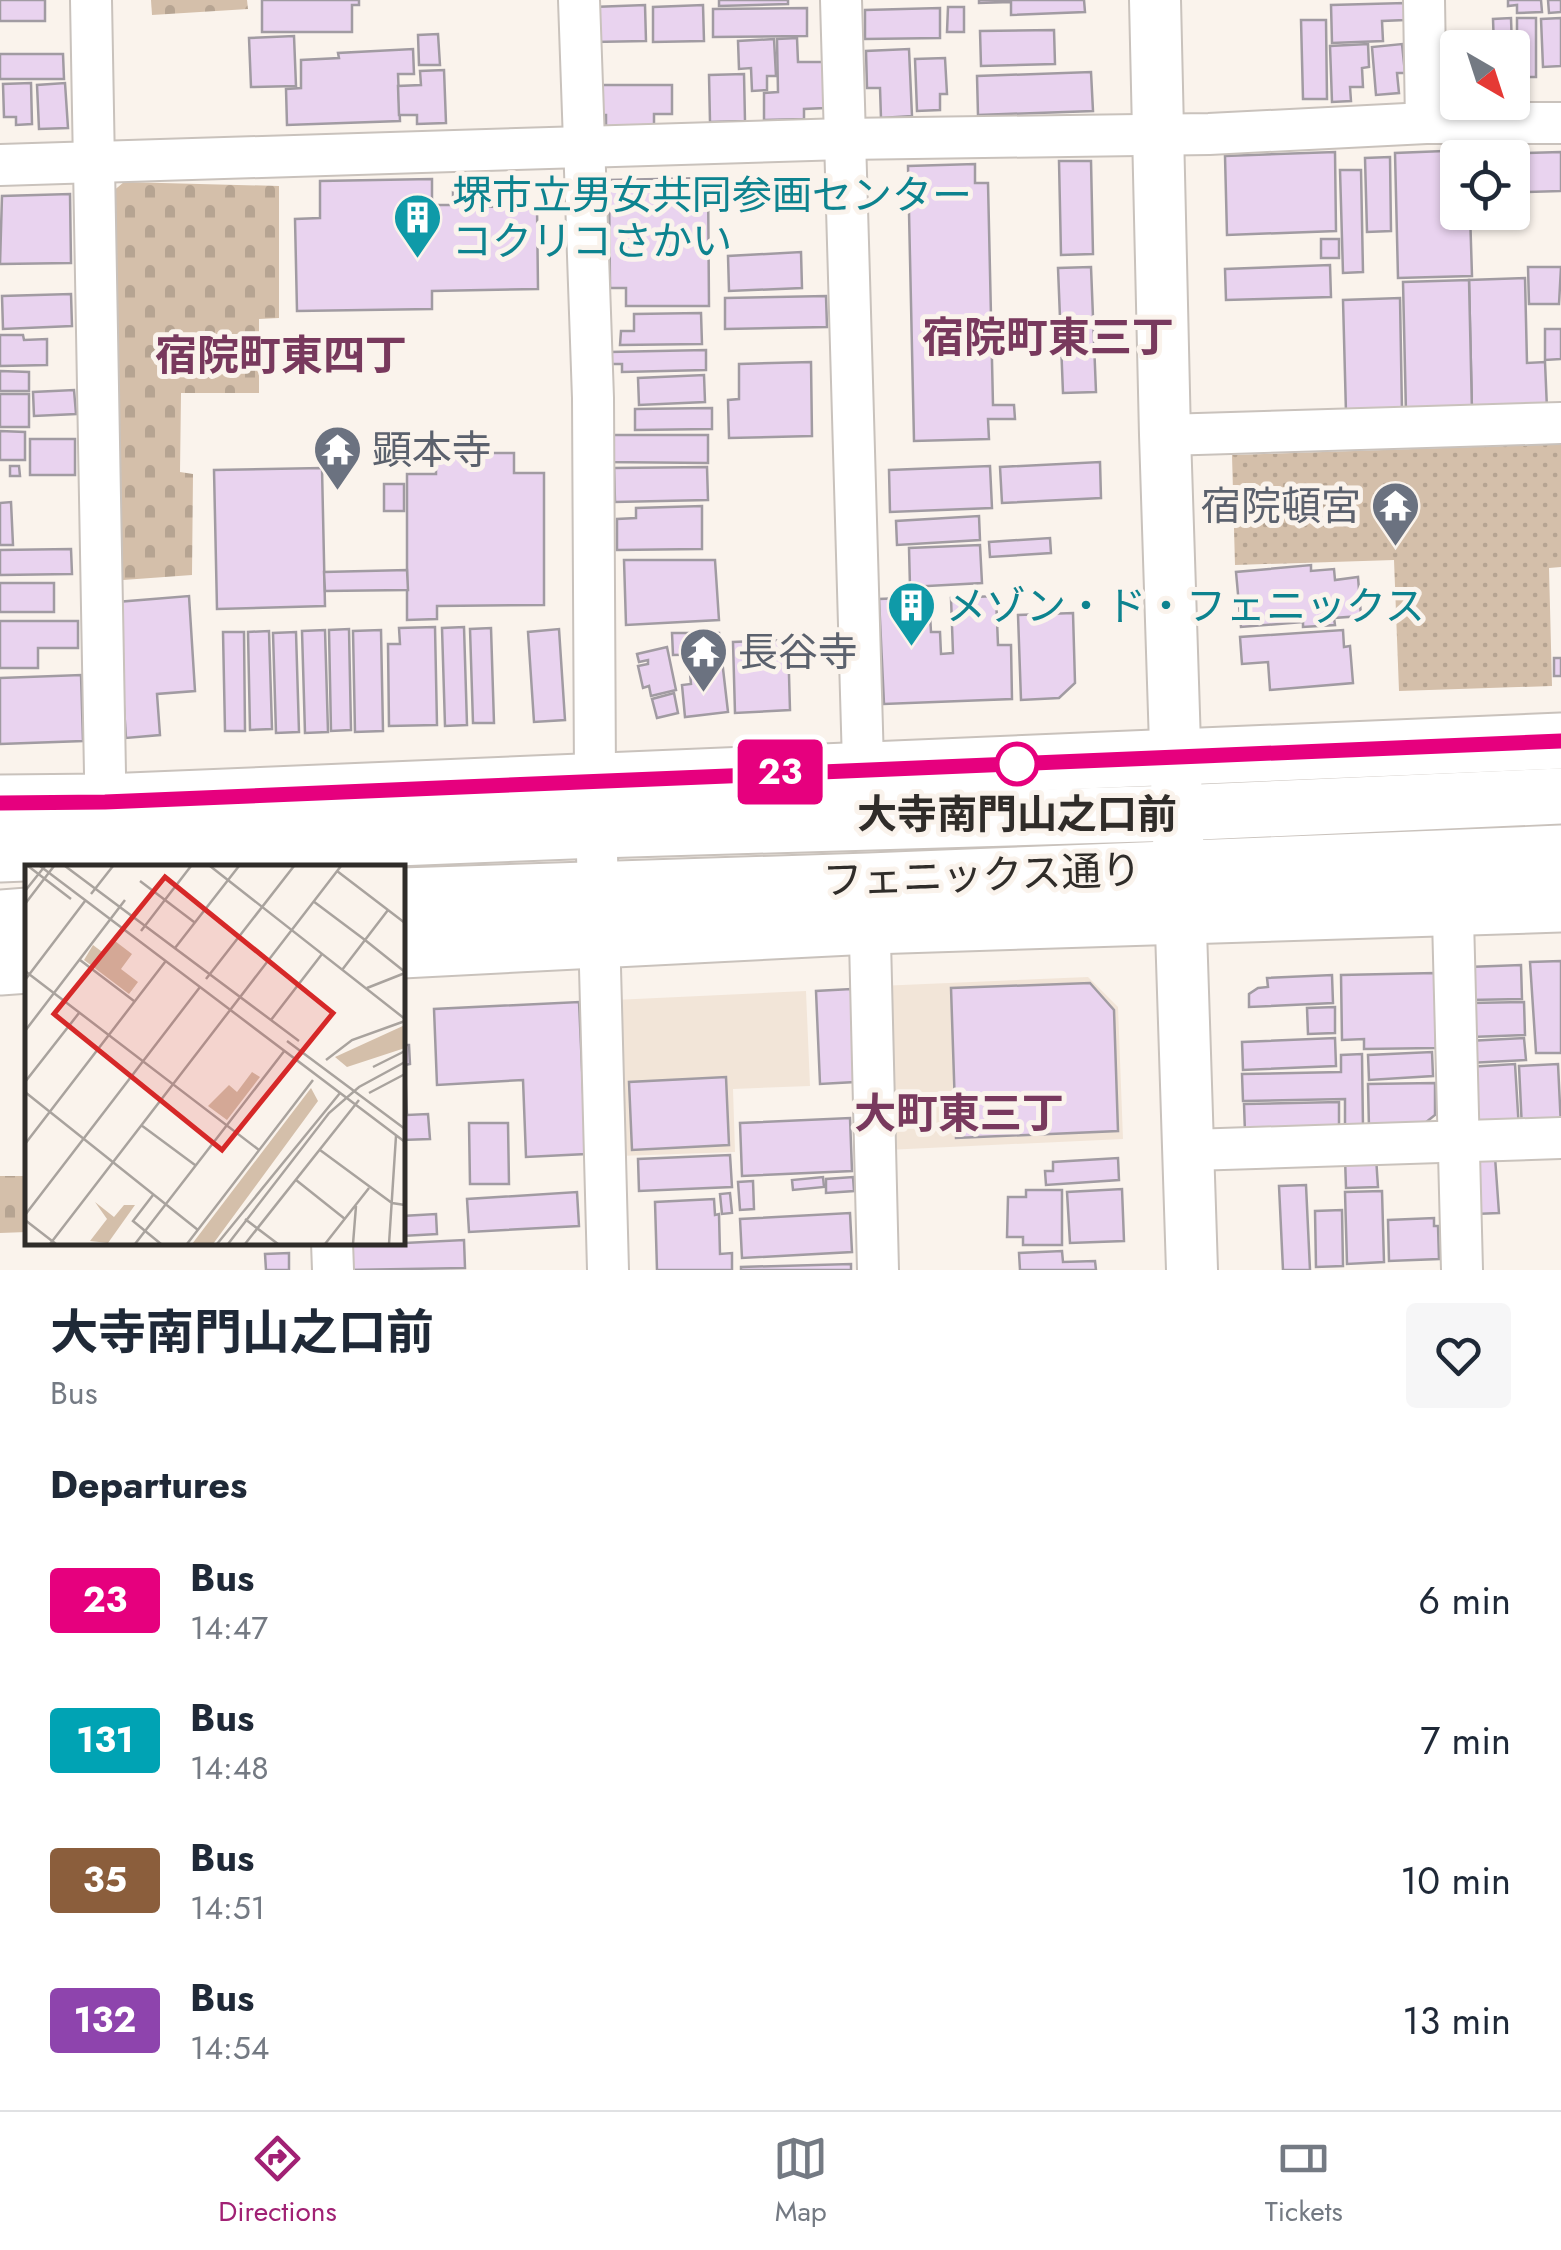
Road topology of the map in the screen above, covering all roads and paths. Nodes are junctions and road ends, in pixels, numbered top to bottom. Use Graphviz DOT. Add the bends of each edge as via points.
graph roads {
  1 [pos="90,0"];
  2 [pos="579,0"];
  3 [pos="841,0"];
  4 [pos="1154,0"];
  5 [pos="1424,0"];
  6 [pos="1561,122"];
  7 [pos="1426,123"];
  8 [pos="1158,135"];
  9 [pos="844,139"];
  10 [pos="586,150"];
  11 [pos="95,164"];
  12 [pos="0,165"];
  13 [pos="1561,423"];
  14 [pos="1165,435"];
  15 [pos="1561,741"];
  16 [pos="1176,758"];
  17 [pos="864,768"];
  18 [pos="1561,796"];
  19 [pos="0,803"];
  20 [pos="596,805"];
  21 [pos="1178,813"];
  22 [pos="865,822"];
  23 [pos="107,840"];
  24 [pos="1561,853"];
  25 [pos="0,854"];
  26 [pos="1452,881"];
  27 [pos="598,888"];
  28 [pos="1180,892"];
  29 [pos="405,896"];
  30 [pos="870,904"];
  31 [pos="1561,904"];
  32 [pos="25,916"];
  33 [pos="0,918"];
  34 [pos="598,942"];
  35 [pos="405,950"];
  36 [pos="25,965"];
  37 [pos="0,967"];
  38 [pos="1561,1138"];
  39 [pos="1460,1142"];
  40 [pos="1190,1150"];
  41 [pos="332,1245"];
  42 [pos="333,1270"];
  43 [pos="608,1270"];
  44 [pos="878,1270"];
  45 [pos="1192,1270"];
  46 [pos="1462,1270"];
  1 -- 11 [label="street"];
  2 -- 10 [label="street"];
  3 -- 9 [label="street"];
  4 -- 8 [label="street"];
  5 -- 7 [label="street"];
  6 -- 7 [label="street"];
  7 -- 8 [label="street"];
  8 -- 9 [label="street"];
  8 -- 14 [label="street"];
  9 -- 10 [label="street"];
  9 -- 17 [label="street"];
  10 -- 11 [label="street"];
  10 -- 20 [label="street"];
  11 -- 12 [label="street"];
  11 -- 23 [label="street"];
  13 -- 14 [label="street"];
  14 -- 16 [label="street"];
  15 -- 16 [label="highway"];
  16 -- 17 [label="highway"];
  16 -- 21 [label="street"];
  17 -- 20 [label="highway"];
  17 -- 22 [label="street"];
  18 -- 21 [label="highway, フェニックス通り"];
  19 -- 23 [label="highway"];
  20 -- 22 [label="highway, フェニックス通り"];
  20 -- 23 [label="highway"];
  20 -- 27 [label="street"];
  21 -- 22 [label="highway, フェニックス通り"];
  21 -- 28 [label="street"];
  23 -- 25 [label="highway"];
  24 -- 26 [label="highway"];
  26 -- 28 [label="highway"];
  26 -- 31 [label="highway"];
  26 -- 39 [label="street"];
  27 -- 29 [label="highway, フェニックス通り"];
  27 -- 30 [label="highway, フェニックス通り"];
  27 -- 34 [label="street"];
  28 -- 30 [label="highway"];
  28 -- 40 [label="street"];
  30 -- 34 [label="highway"];
  30 -- 44 [label="street"];
  32 -- 33 [label="highway"];
  34 -- 35 [label="highway"];
  34 -- 43 [label="street"];
  36 -- 37 [label="highway"];
  38 -- 39 [label="street"];
  39 -- 40 [label="street"];
  39 -- 46 [label="street"];
  40 -- 45 [label="street"];
  41 -- 42 [label="street"];
}
